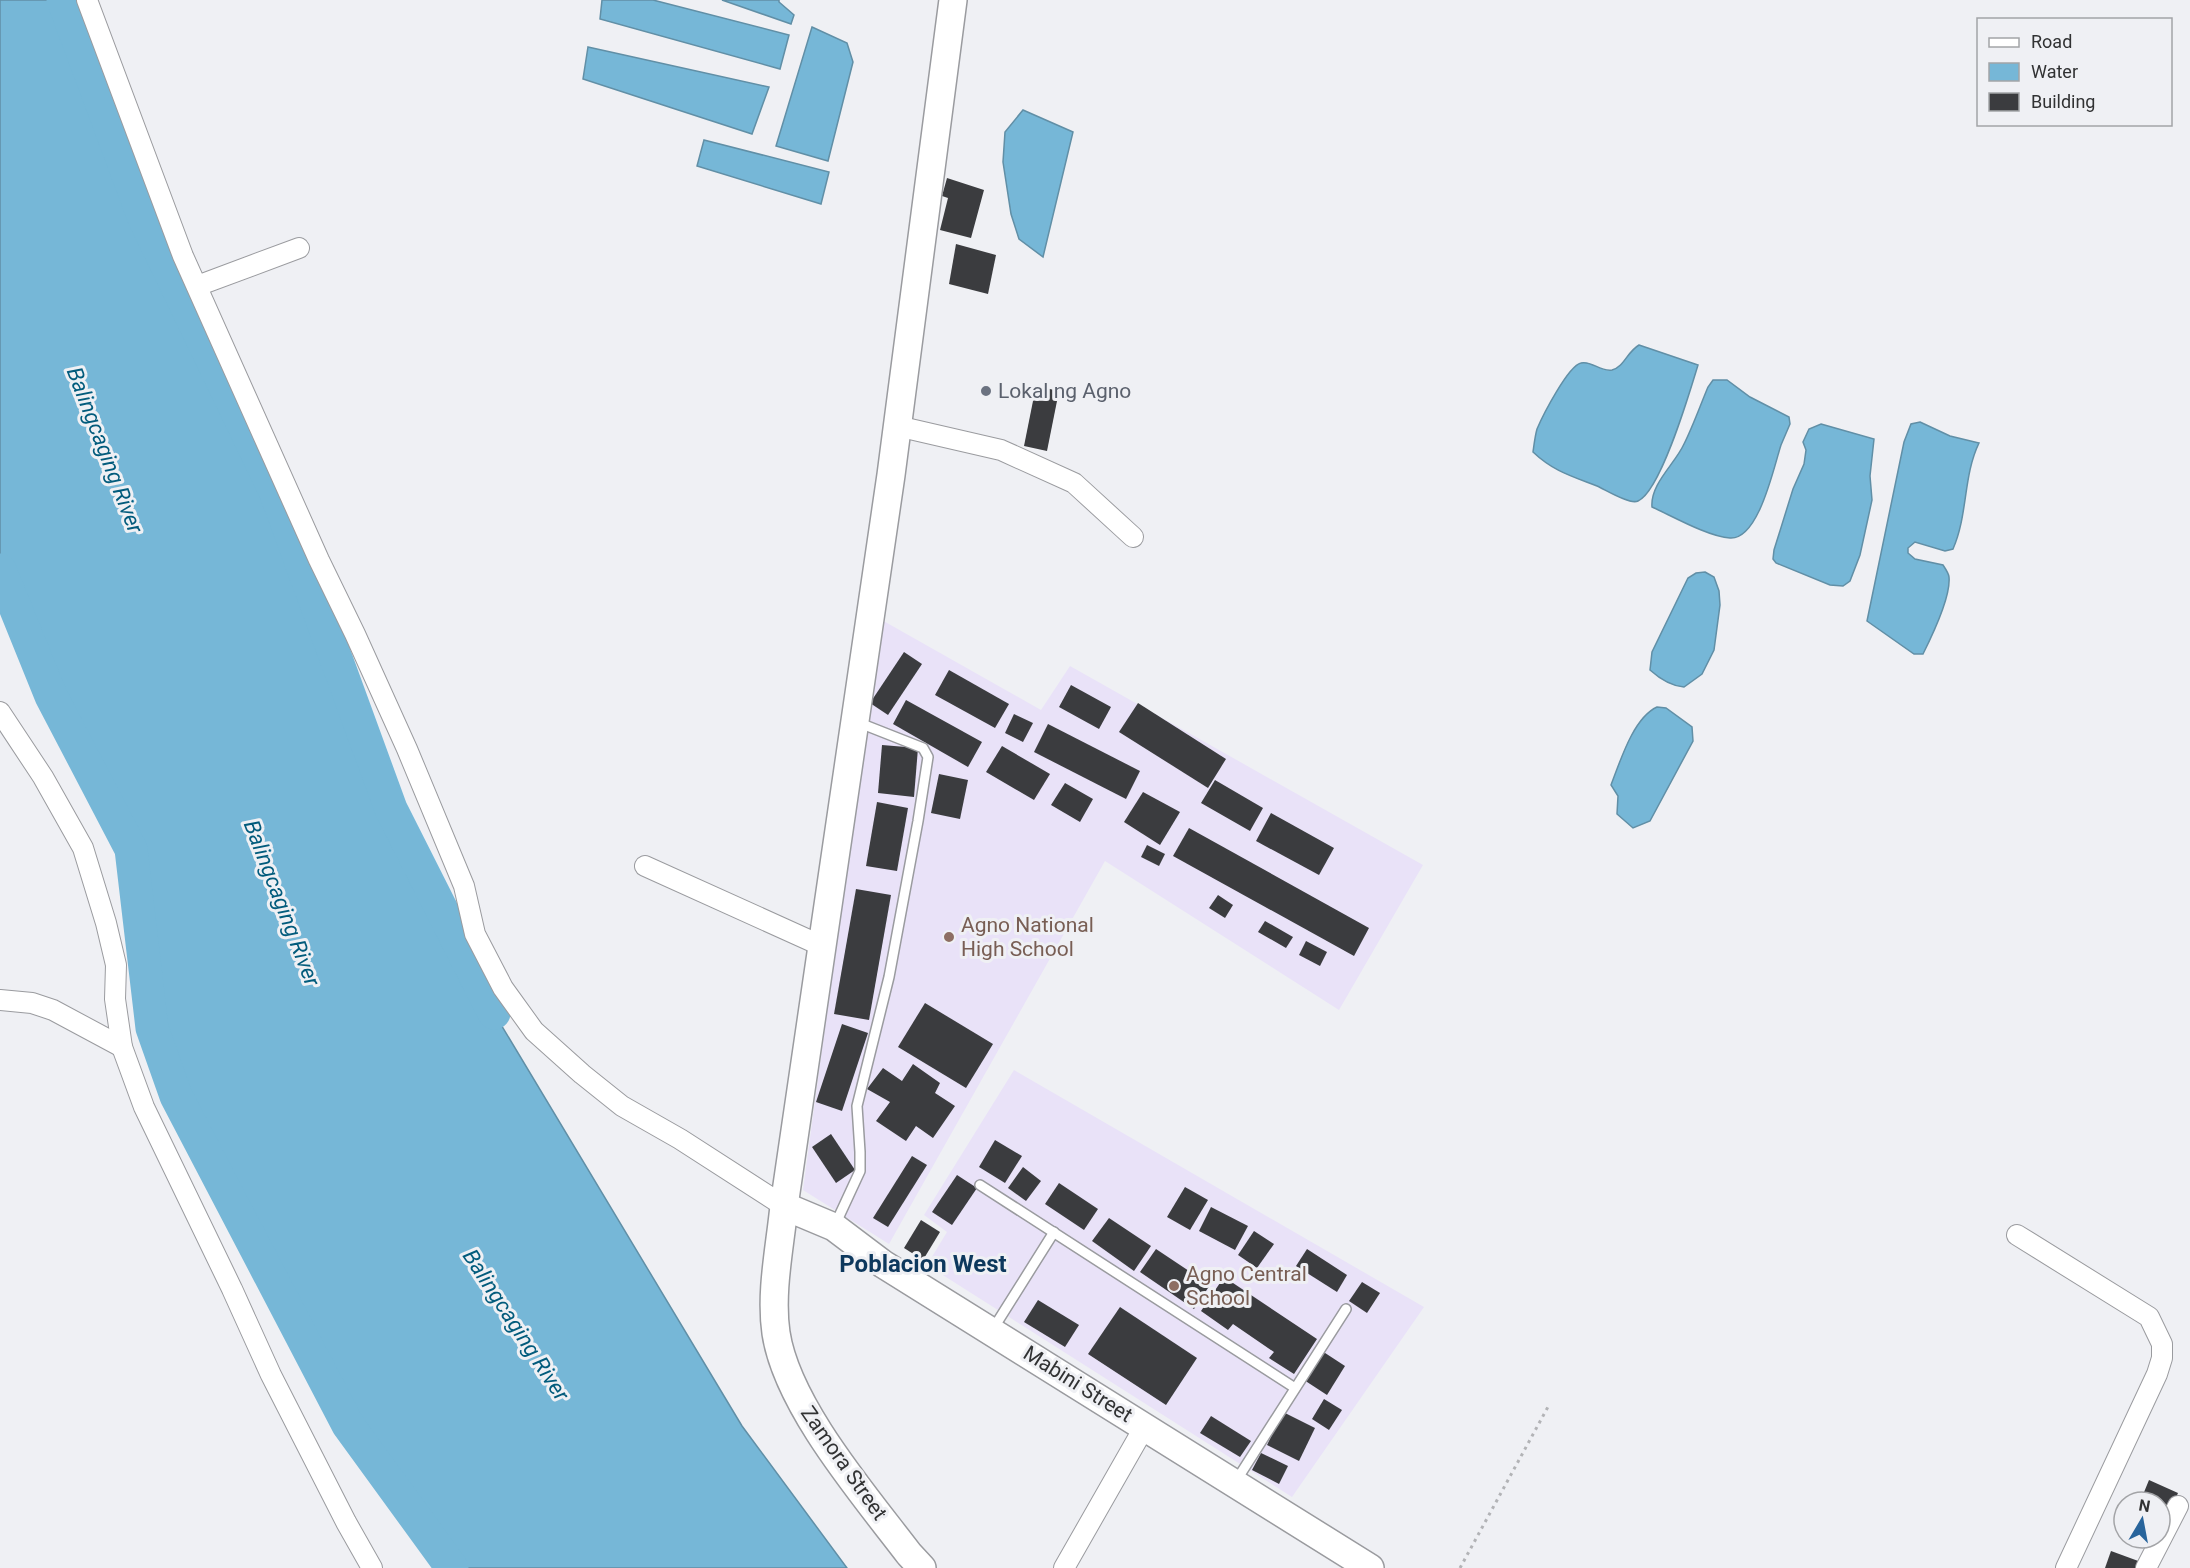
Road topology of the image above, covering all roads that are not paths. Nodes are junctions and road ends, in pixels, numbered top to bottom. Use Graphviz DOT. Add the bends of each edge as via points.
graph roads {
  1 [pos="87,0"];
  2 [pos="953,0"];
  3 [pos="299,248"];
  4 [pos="197,286"];
  5 [pos="897,426"];
  6 [pos="1133,537"];
  7 [pos="0,712"];
  8 [pos="855,722"];
  9 [pos="645,866"];
  10 [pos="822,946"];
  11 [pos="0,1000"];
  12 [pos="122,1047"];
  13 [pos="980,1185"];
  14 [pos="784,1206"];
  15 [pos="834,1227"];
  16 [pos="1054,1232"];
  17 [pos="2017,1235"];
  18 [pos="1346,1308"];
  19 [pos="992,1331"];
  20 [pos="1295,1388"];
  21 [pos="1144,1426"];
  22 [pos="1234,1482"];
  23 [pos="2178,1506"];
  24 [pos="372,1568"];
  25 [pos="922,1568"];
  26 [pos="1064,1568"];
  27 [pos="1370,1568"];
  28 [pos="2066,1568"];
  29 [pos="2146,1568"];
  1 -- 4 [label="street"];
  2 -- 5 [label="street, Zamora Street"];
  3 -- 4 [label="street"];
  4 -- 14 [label="street" via="407,749 464,886 475,934 503,988 534,1031 614,1099"];
  5 -- 6 [label="street" via="1001,450 1074,483"];
  5 -- 8 [label="street, Zamora Street"];
  7 -- 12 [label="street" via="44,777 83,848 116,965 115,999"];
  8 -- 10 [label="street, Zamora Street"];
  8 -- 15 [label="lane" via="923,748 928,757 889,977 857,1106 860,1171"];
  9 -- 10 [label="street"];
  10 -- 14 [label="street, Zamora Street"];
  11 -- 12 [label="street" via="53,1010"];
  12 -- 24 [label="street" via="144,1107 271,1375"];
  13 -- 16 [label="lane"];
  14 -- 15 [label="street, Mabini Street"];
  14 -- 25 [label="street, Zamora Street" via="774,1311 781,1356 829,1447"];
  15 -- 19 [label="street, Mabini Street" via="883,1264"];
  16 -- 19 [label="lane"];
  16 -- 20 [label="lane"];
  17 -- 28 [label="street" via="2150,1317 2162,1344 2157,1374"];
  18 -- 20 [label="lane"];
  19 -- 21 [label="street, Mabini Street"];
  20 -- 22 [label="lane"];
  21 -- 22 [label="street, Mabini Street"];
  21 -- 26 [label="street"];
  22 -- 27 [label="street, Mabini Street"];
  23 -- 29 [label="street"];
}
